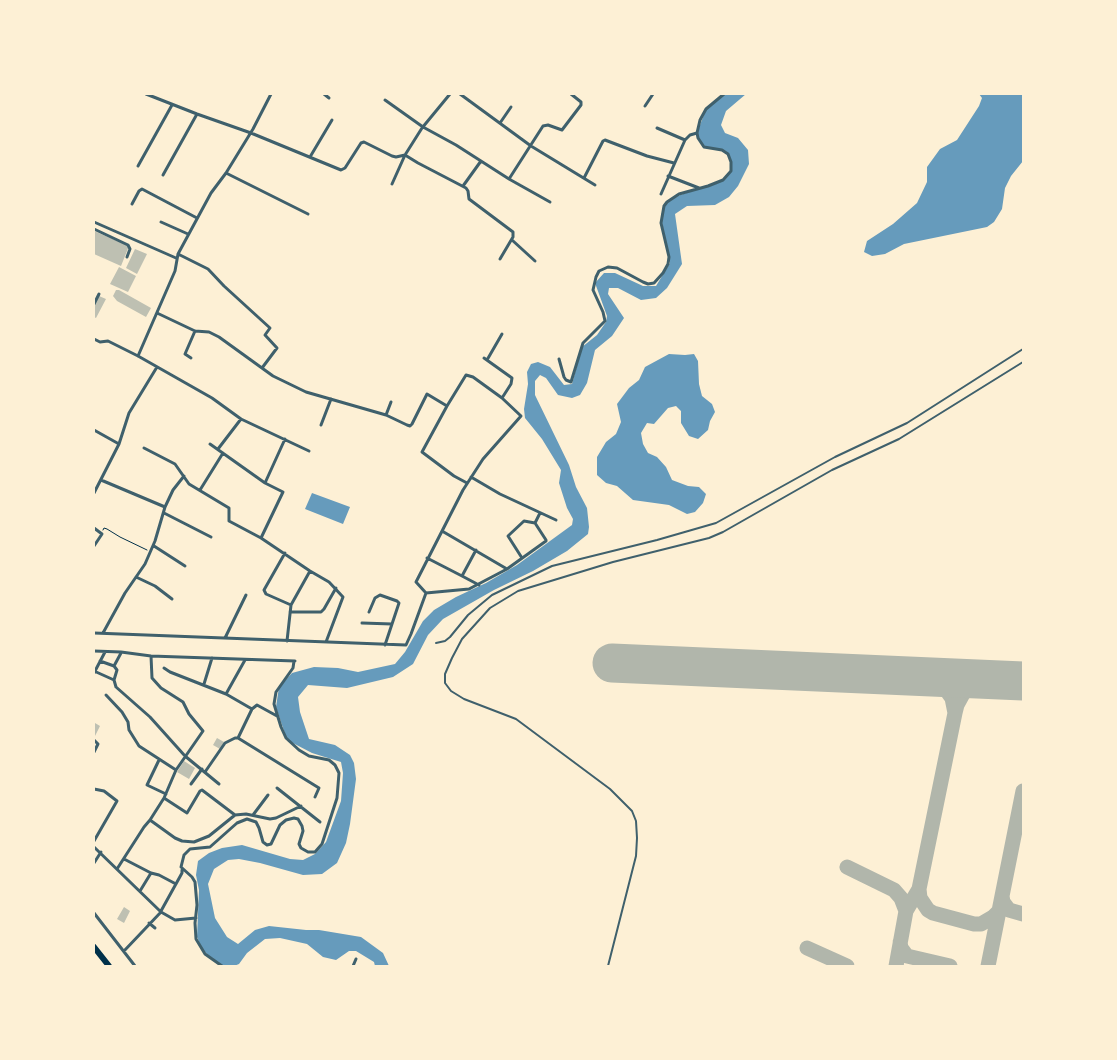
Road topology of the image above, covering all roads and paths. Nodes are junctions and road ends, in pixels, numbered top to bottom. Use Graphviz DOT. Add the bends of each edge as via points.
graph roads {
  1 [pos="146,94"];
  2 [pos="271,94"];
  3 [pos="324,94"];
  4 [pos="450,94"];
  5 [pos="460,94"];
  6 [pos="571,94"];
  7 [pos="653,94"];
  8 [pos="716,94"];
  9 [pos="723,95"];
  10 [pos="329,98"];
  11 [pos="385,100"];
  12 [pos="172,105"];
  13 [pos="645,106"];
  14 [pos="511,107"];
  15 [pos="197,114"];
  16 [pos="332,120"];
  17 [pos="500,123"];
  18 [pos="423,127"];
  19 [pos="657,128"];
  20 [pos="697,132"];
  21 [pos="251,133"];
  22 [pos="685,140"];
  23 [pos="531,146"];
  24 [pos="405,155"];
  25 [pos="310,157"];
  26 [pos="481,161"];
  27 [pos="674,163"];
  28 [pos="138,166"];
  29 [pos="226,173"];
  30 [pos="163,175"];
  31 [pos="668,176"];
  32 [pos="584,178"];
  33 [pos="509,179"];
  34 [pos="392,184"];
  35 [pos="595,185"];
  36 [pos="463,186"];
  37 [pos="699,189"];
  38 [pos="660,194"];
  39 [pos="550,202"];
  40 [pos="132,204"];
  41 [pos="308,214"];
  42 [pos="197,218"];
  43 [pos="94,222"];
  44 [pos="161,222"];
  45 [pos="94,229"];
  46 [pos="188,234"];
  47 [pos="512,240"];
  48 [pos="177,256"];
  49 [pos="127,258"];
  50 [pos="500,259"];
  51 [pos="535,261"];
  52 [pos="99,294"];
  53 [pos="94,304"];
  54 [pos="157,313"];
  55 [pos="195,330"];
  56 [pos="502,334"];
  57 [pos="94,339"];
  58 [pos="1023,349"];
  59 [pos="138,356"];
  60 [pos="191,358"];
  61 [pos="559,359"];
  62 [pos="1023,362"];
  63 [pos="157,367"];
  64 [pos="262,368"];
  65 [pos="502,398"];
  66 [pos="331,399"];
  67 [pos="391,402"];
  68 [pos="447,406"];
  69 [pos="386,415"];
  70 [pos="241,419"];
  71 [pos="321,425"];
  72 [pos="94,430"];
  73 [pos="285,440"];
  74 [pos="119,444"];
  75 [pos="210,444"];
  76 [pos="144,448"];
  77 [pos="218,449"];
  78 [pos="309,451"];
  79 [pos="223,453"];
  80 [pos="184,476"];
  81 [pos="471,477"];
  82 [pos="101,480"];
  83 [pos="265,483"];
  84 [pos="467,483"];
  85 [pos="200,490"];
  86 [pos="94,492"];
  87 [pos="165,507"];
  88 [pos="164,513"];
  89 [pos="540,513"];
  90 [pos="556,520"];
  91 [pos="535,523"];
  92 [pos="94,528"];
  93 [pos="442,531"];
  94 [pos="101,532"];
  95 [pos="211,537"];
  96 [pos="261,538"];
  97 [pos="94,546"];
  98 [pos="154,546"];
  99 [pos="476,550"];
  100 [pos="150,551"];
  101 [pos="285,553"];
  102 [pos="427,558"];
  103 [pos="522,558"];
  104 [pos="185,566"];
  105 [pos="507,569"];
  106 [pos="310,571"];
  107 [pos="462,576"];
  108 [pos="136,577"];
  109 [pos="479,585"];
  110 [pos="336,588"];
  111 [pos="426,593"];
  112 [pos="246,596"];
  113 [pos="172,599"];
  114 [pos="291,605"];
  115 [pos="290,612"];
  116 [pos="369,612"];
  117 [pos="362,623"];
  118 [pos="392,624"];
  119 [pos="94,633"];
  120 [pos="102,634"];
  121 [pos="224,638"];
  122 [pos="287,641"];
  123 [pos="326,642"];
  124 [pos="436,643"];
  125 [pos="385,644"];
  126 [pos="94,651"];
  127 [pos="105,652"];
  128 [pos="121,652"];
  129 [pos="151,656"];
  130 [pos="212,658"];
  131 [pos="245,659"];
  132 [pos="100,661"];
  133 [pos="114,666"];
  134 [pos="164,668"];
  135 [pos="94,672"];
  136 [pos="114,680"];
  137 [pos="204,684"];
  138 [pos="226,694"];
  139 [pos="106,695"];
  140 [pos="252,709"];
  141 [pos="277,716"];
  142 [pos="238,738"];
  143 [pos="94,740"];
  144 [pos="94,752"];
  145 [pos="185,756"];
  146 [pos="159,760"];
  147 [pos="176,770"];
  148 [pos="203,770"];
  149 [pos="191,784"];
  150 [pos="218,784"];
  151 [pos="277,788"];
  152 [pos="94,789"];
  153 [pos="166,794"];
  154 [pos="268,795"];
  155 [pos="315,797"];
  156 [pos="164,798"];
  157 [pos="302,806"];
  158 [pos="234,815"];
  159 [pos="253,815"];
  160 [pos="150,820"];
  161 [pos="320,822"];
  162 [pos="94,841"];
  163 [pos="94,847"];
  164 [pos="101,852"];
  165 [pos="124,859"];
  166 [pos="94,863"];
  167 [pos="117,869"];
  168 [pos="182,870"];
  169 [pos="151,873"];
  170 [pos="176,884"];
  171 [pos="140,892"];
  172 [pos="161,912"];
  173 [pos="94,913"];
  174 [pos="196,918"];
  175 [pos="150,923"];
  176 [pos="155,928"];
  177 [pos="94,947"];
  178 [pos="124,952"];
  179 [pos="356,960"];
  180 [pos="109,966"];
  181 [pos="135,966"];
  182 [pos="222,966"];
  183 [pos="353,966"];
  184 [pos="608,966"];
  1 -- 12 [label="street"];
  2 -- 21 [label="street"];
  3 -- 10 [label="street"];
  4 -- 18 [label="street"];
  5 -- 17 [label="street"];
  6 -- 23 [label="street" via="582,103 565,127 562,130 546,125"];
  7 -- 13 [label="street"];
  8 -- 9 [label="street"];
  9 -- 20 [label="street" via="706,109"];
  11 -- 18 [label="street"];
  12 -- 15 [label="street"];
  12 -- 28 [label="street"];
  14 -- 17 [label="street"];
  15 -- 21 [label="street"];
  15 -- 30 [label="street"];
  16 -- 25 [label="street"];
  17 -- 23 [label="street"];
  18 -- 24 [label="street"];
  18 -- 26 [label="street"];
  19 -- 22 [label="street"];
  20 -- 22 [label="street"];
  20 -- 37 [label="street" via="704,147 728,154 732,166 723,180"];
  21 -- 25 [label="street"];
  21 -- 29 [label="street"];
  22 -- 27 [label="street"];
  23 -- 32 [label="street"];
  23 -- 33 [label="street"];
  24 -- 25 [label="street" via="392,156 364,142 343,170"];
  24 -- 34 [label="street"];
  24 -- 36 [label="street"];
  26 -- 33 [label="street"];
  26 -- 36 [label="street"];
  27 -- 31 [label="street"];
  27 -- 32 [label="street" via="605,140"];
  29 -- 41 [label="street"];
  29 -- 42 [label="street"];
  31 -- 37 [label="street"];
  31 -- 38 [label="street"];
  32 -- 35 [label="street"];
  33 -- 39 [label="street"];
  36 -- 47 [label="street" via="468,189 469,199 513,232"];
  37 -- 61 [label="street" via="679,194 664,206 661,223 669,257 666,268 654,283 648,284 617,268 599,271 593,290 605,321 583,343 571,382 564,377"];
  40 -- 42 [label="street" via="142,189"];
  42 -- 46 [label="street"];
  43 -- 48 [label="street"];
  44 -- 46 [label="street"];
  45 -- 49 [label="street" via="130,246"];
  46 -- 48 [label="street"];
  47 -- 50 [label="street"];
  47 -- 51 [label="street"];
  48 -- 54 [label="street" via="175,271"];
  48 -- 64 [label="street" via="208,269 270,328 265,336 277,348"];
  52 -- 53 [label="street"];
  54 -- 55 [label="street"];
  54 -- 59 [label="street"];
  55 -- 60 [label="street" via="185,354"];
  55 -- 64 [label="street" via="218,337"];
  56 -- 65 [label="street" via="485,359 512,378"];
  57 -- 59 [label="street" via="108,341"];
  58 -- 124 [label="lane" via="907,423 835,457 716,523 552,566 500,590 480,603 450,637"];
  59 -- 63 [label="street"];
  62 -- 184 [label="lane" via="899,439 832,470 723,532 518,590 484,614 462,639 445,674 445,682 451,691 516,720 610,789 632,811 637,831 636,856"];
  63 -- 70 [label="street" via="212,398"];
  63 -- 74 [label="street" via="129,413"];
  64 -- 66 [label="street" via="306,392"];
  65 -- 68 [label="street" via="473,377 466,376"];
  65 -- 81 [label="street" via="522,415 521,418"];
  66 -- 69 [label="street"];
  66 -- 71 [label="street"];
  67 -- 69 [label="street"];
  68 -- 69 [label="street" via="427,394 410,426"];
  68 -- 84 [label="street" via="422,452"];
  70 -- 73 [label="street"];
  70 -- 77 [label="street"];
  72 -- 74 [label="street"];
  73 -- 78 [label="street"];
  73 -- 83 [label="street"];
  74 -- 82 [label="street"];
  75 -- 77 [label="street"];
  76 -- 80 [label="street" via="175,464"];
  77 -- 79 [label="street"];
  79 -- 83 [label="street"];
  79 -- 85 [label="street"];
  80 -- 85 [label="street" via="189,484"];
  80 -- 87 [label="street"];
  81 -- 84 [label="street"];
  81 -- 89 [label="street"];
  82 -- 86 [label="street"];
  82 -- 87 [label="street"];
  83 -- 96 [label="street" via="283,492"];
  84 -- 93 [label="street"];
  85 -- 96 [label="street" via="229,508 229,521"];
  87 -- 88 [label="street"];
  88 -- 95 [label="street"];
  88 -- 98 [label="street"];
  89 -- 90 [label="street"];
  89 -- 91 [label="street"];
  91 -- 103 [label="street" via="546,541"];
  91 -- 103 [label="street" via="524,521 508,536"];
  92 -- 94 [label="street"];
  93 -- 99 [label="street"];
  93 -- 102 [label="street"];
  94 -- 97 [label="street"];
  94 -- 100 [label="path" via="107,529"];
  96 -- 101 [label="street"];
  98 -- 100 [label="street"];
  98 -- 104 [label="street"];
  99 -- 105 [label="street"];
  99 -- 107 [label="street"];
  100 -- 108 [label="street"];
  101 -- 106 [label="street"];
  101 -- 114 [label="street" via="264,590 266,594"];
  102 -- 107 [label="street"];
  102 -- 111 [label="street" via="416,583"];
  103 -- 105 [label="street"];
  105 -- 109 [label="street"];
  106 -- 110 [label="street"];
  106 -- 114 [label="street"];
  107 -- 109 [label="street"];
  108 -- 113 [label="street"];
  108 -- 120 [label="street"];
  109 -- 111 [label="street" via="465,590"];
  110 -- 115 [label="street" via="321,612"];
  110 -- 123 [label="street" via="343,599"];
  111 -- 125 [label="street" via="407,645"];
  112 -- 121 [label="street"];
  114 -- 115 [label="street"];
  115 -- 122 [label="street"];
  116 -- 118 [label="street" via="377,596 397,601 399,606"];
  117 -- 118 [label="street"];
  118 -- 125 [label="street"];
  119 -- 120 [label="street"];
  120 -- 121 [label="street"];
  121 -- 122 [label="street"];
  122 -- 123 [label="street"];
  123 -- 125 [label="street"];
  126 -- 127 [label="street"];
  127 -- 128 [label="street"];
  127 -- 132 [label="street"];
  128 -- 129 [label="street"];
  128 -- 133 [label="street"];
  129 -- 130 [label="street"];
  129 -- 145 [label="street" via="152,678 183,702 203,730"];
  130 -- 131 [label="street"];
  130 -- 137 [label="street"];
  131 -- 138 [label="street"];
  131 -- 141 [label="street" via="294,661 276,692"];
  132 -- 133 [label="street"];
  132 -- 135 [label="street"];
  133 -- 136 [label="street" via="117,670"];
  134 -- 137 [label="street"];
  135 -- 136 [label="street"];
  136 -- 145 [label="street" via="116,687 150,717"];
  137 -- 138 [label="street"];
  138 -- 140 [label="street"];
  139 -- 146 [label="street" via="122,712 137,743"];
  140 -- 141 [label="street" via="257,705"];
  140 -- 142 [label="street"];
  141 -- 168 [label="street" via="288,740 308,755 331,761 338,770 337,798 322,844 315,852 302,850 299,844 302,826 294,818 280,824 272,843 267,845 258,824 247,819 210,847 188,850 182,858"];
  142 -- 148 [label="street" via="225,743"];
  142 -- 155 [label="street" via="319,788"];
  143 -- 144 [label="street" via="98,744"];
  145 -- 147 [label="street"];
  145 -- 148 [label="street"];
  146 -- 147 [label="street"];
  146 -- 153 [label="street" via="147,785"];
  147 -- 153 [label="street"];
  148 -- 149 [label="street"];
  148 -- 150 [label="street"];
  151 -- 157 [label="street"];
  152 -- 162 [label="street" via="104,791 117,800"];
  153 -- 156 [label="street"];
  154 -- 159 [label="street"];
  156 -- 158 [label="street" via="187,813 202,790"];
  156 -- 160 [label="street"];
  157 -- 159 [label="street" via="276,818"];
  157 -- 161 [label="street"];
  158 -- 159 [label="street"];
  158 -- 160 [label="street" via="209,836 194,842 175,838"];
  160 -- 165 [label="street"];
  163 -- 164 [label="street"];
  164 -- 166 [label="street"];
  164 -- 167 [label="street"];
  165 -- 167 [label="street"];
  165 -- 169 [label="street"];
  167 -- 171 [label="street"];
  168 -- 170 [label="street"];
  168 -- 174 [label="street" via="195,882"];
  169 -- 170 [label="street"];
  169 -- 171 [label="street"];
  170 -- 172 [label="street"];
  171 -- 172 [label="street"];
  172 -- 174 [label="street" via="175,920"];
  172 -- 175 [label="street"];
  173 -- 178 [label="street"];
  174 -- 182 [label="street" via="195,932 200,948 209,959"];
  175 -- 176 [label="street"];
  175 -- 178 [label="street"];
  177 -- 180 [label="highway"];
  178 -- 181 [label="street"];
  179 -- 183 [label="street"];
}
